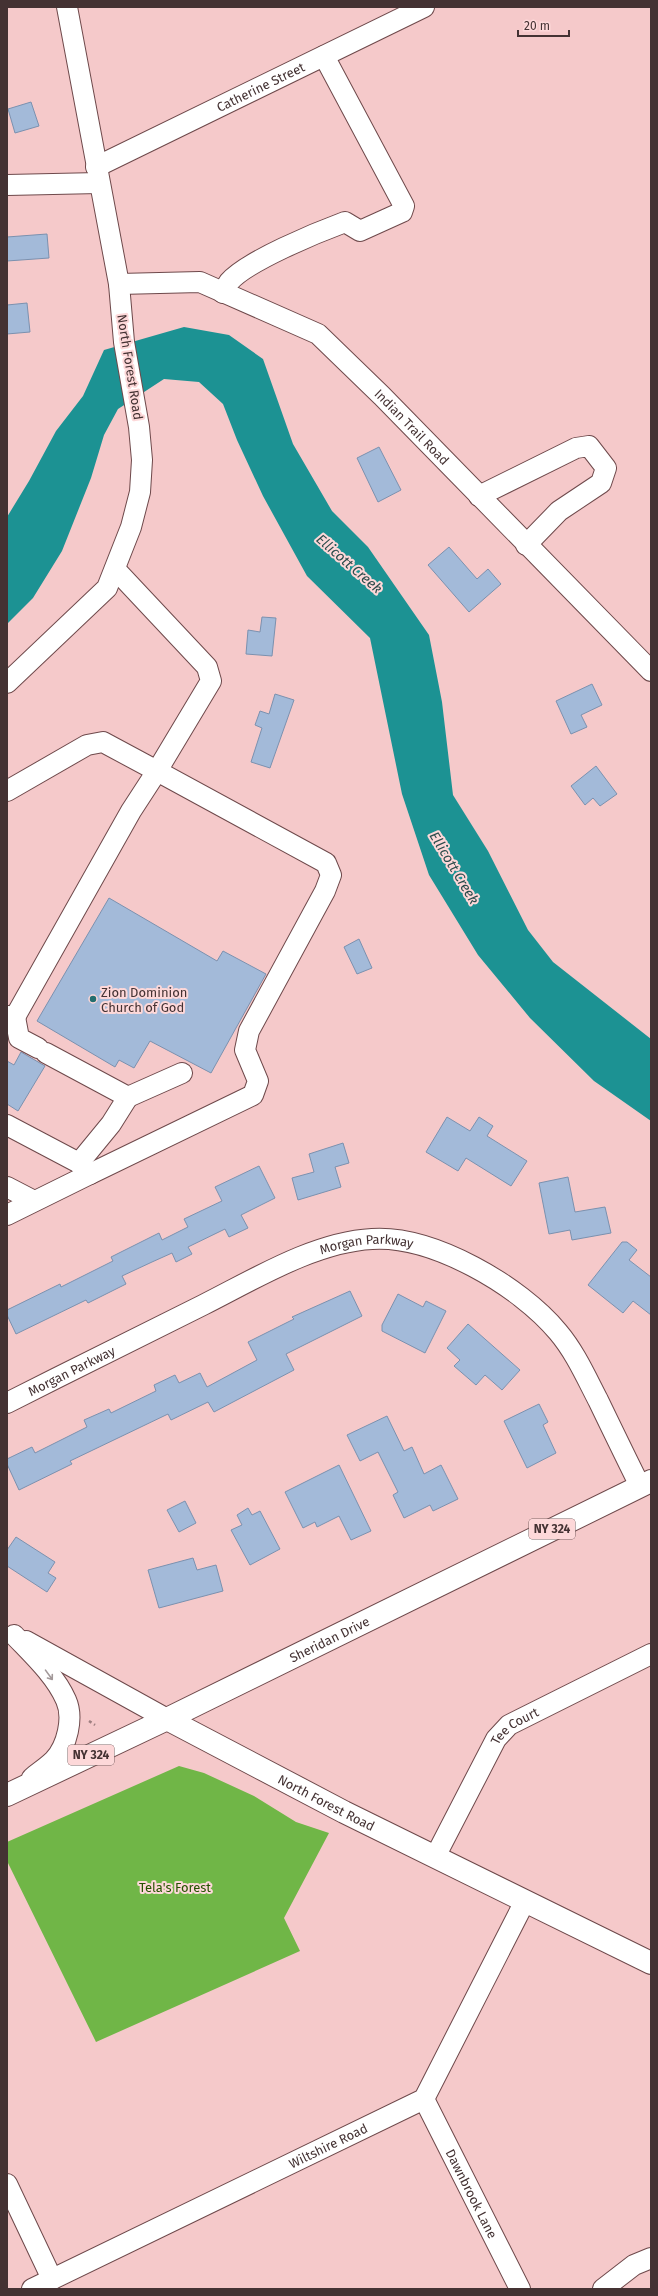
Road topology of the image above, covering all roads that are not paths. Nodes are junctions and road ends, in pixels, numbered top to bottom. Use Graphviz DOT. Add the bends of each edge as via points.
graph roads {
  1 [pos="67,7"];
  2 [pos="424,7"];
  3 [pos="324,56"];
  4 [pos="97,175"];
  5 [pos="7,185"];
  6 [pos="119,284"];
  7 [pos="223,293"];
  8 [pos="479,496"];
  9 [pos="526,545"];
  10 [pos="115,569"];
  11 [pos="651,671"];
  12 [pos="7,683"];
  13 [pos="157,771"];
  14 [pos="7,791"];
  15 [pos="11,1017"];
  16 [pos="182,1073"];
  17 [pos="128,1097"];
  18 [pos="7,1125"];
  19 [pos="84,1168"];
  20 [pos="7,1187"];
  21 [pos="34,1201"];
  22 [pos="7,1215"];
  23 [pos="7,1403"];
  24 [pos="646,1483"];
  25 [pos="11,1632"];
  26 [pos="651,1654"];
  27 [pos="167,1719"];
  28 [pos="11,1793"];
  29 [pos="435,1856"];
  30 [pos="525,1901"];
  31 [pos="651,1964"];
  32 [pos="424,2099"];
  33 [pos="7,2184"];
  34 [pos="651,2258"];
  35 [pos="52,2279"];
  36 [pos="32,2289"];
  37 [pos="520,2289"];
  38 [pos="602,2289"];
  1 -- 4 [label="street, North Forest Road"];
  2 -- 3 [label="street, Catherine Street"];
  3 -- 4 [label="street, Catherine Street"];
  3 -- 7 [label="street" via="404,206 402,212 360,231 345,222 299,242 240,274 229,282"];
  4 -- 5 [label="street"];
  4 -- 6 [label="street, North Forest Road"];
  6 -- 7 [label="street, Indian Trail Road" via="200,282"];
  6 -- 10 [label="street, North Forest Road" via="124,342 139,427 142,460 140,492 131,527"];
  7 -- 8 [label="street, Indian Trail Road" via="318,334"];
  8 -- 9 [label="street, Indian Trail Road"];
  8 -- 9 [label="street" via="576,448 589,446 606,468 601,483 559,511"];
  9 -- 11 [label="street, Indian Trail Road"];
  10 -- 12 [label="street, North Forest Road" via="107,588"];
  10 -- 13 [label="street" via="207,666 211,682"];
  13 -- 14 [label="street" via="104,742 88,744"];
  13 -- 15 [label="street"];
  13 -- 19 [label="street" via="326,863 331,875 325,891 249,1031 245,1050 258,1081 253,1095"];
  15 -- 17 [label="street" via="19,1038"];
  16 -- 17 [label="street"];
  17 -- 19 [label="street"];
  18 -- 19 [label="street"];
  19 -- 21 [label="street"];
  20 -- 21 [label="street"];
  21 -- 22 [label="street"];
  23 -- 24 [label="street, Morgan Parkway" via="316,1251 371,1239 394,1238 433,1248 482,1272 512,1290 539,1311 559,1332 574,1354"];
  24 -- 27 [label="main road, Sheridan Drive / NY 324"];
  25 -- 27 [label="street, North Forest Road"];
  25 -- 28 [label="street, one-way" via="45,1669 61,1692 67,1701 70,1720 62,1749 54,1760"];
  26 -- 29 [label="street, Tee Court" via="510,1725 496,1739"];
  27 -- 28 [label="main road, Sheridan Drive / NY 324"];
  27 -- 29 [label="main road, North Forest Road" via="344,1812"];
  29 -- 30 [label="main road, North Forest Road"];
  30 -- 31 [label="main road, North Forest Road"];
  30 -- 32 [label="street"];
  32 -- 35 [label="street, Wiltshire Road"];
  32 -- 37 [label="street, Dawnbrook Lane"];
  33 -- 35 [label="street"];
  34 -- 38 [label="street" via="634,2265"];
  35 -- 36 [label="street, Wiltshire Road"];
}
